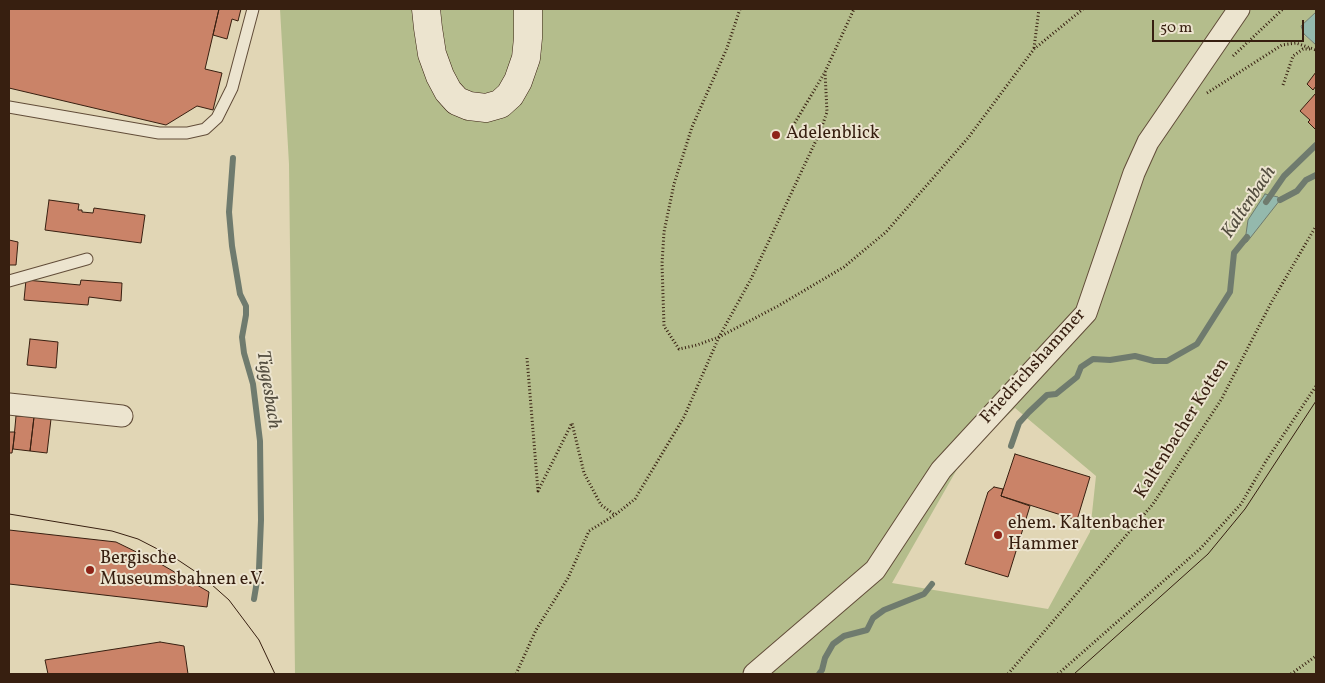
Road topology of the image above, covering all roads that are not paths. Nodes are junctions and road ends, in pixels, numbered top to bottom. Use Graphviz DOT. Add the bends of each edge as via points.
graph roads {
  1 [pos="253,9"];
  2 [pos="426,9"];
  3 [pos="528,9"];
  4 [pos="1239,9"];
  5 [pos="9,107"];
  6 [pos="87,260"];
  7 [pos="9,280"];
  8 [pos="9,404"];
  9 [pos="122,416"];
  10 [pos="754,674"];
  1 -- 5 [label="lane" via="232,88 216,118 205,129 159,133"];
  2 -- 3 [label="main road" via="432,54 448,91 457,101 486,108 500,104 518,81 526,58"];
  4 -- 10 [label="street, Friedrichshammer" via="1148,142 1134,173 1086,313 941,470 875,570"];
  6 -- 7 [label="lane"];
  8 -- 9 [label="street"];
}
